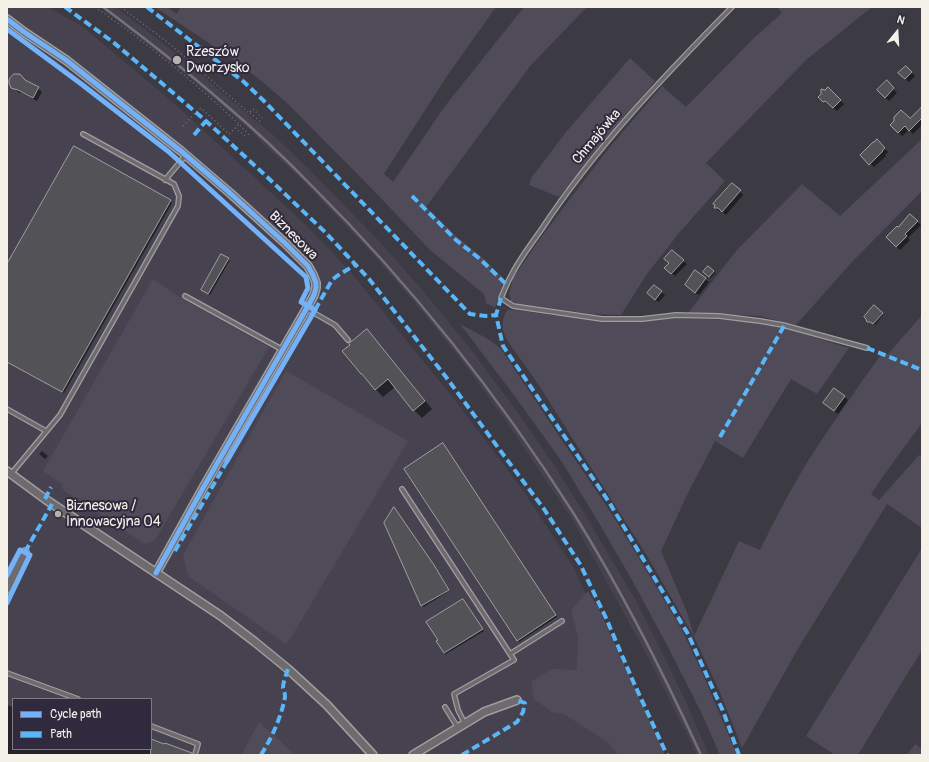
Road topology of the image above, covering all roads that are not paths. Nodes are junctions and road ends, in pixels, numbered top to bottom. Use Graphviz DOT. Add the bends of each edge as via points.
graph roads {
  1 [pos="732,7"];
  2 [pos="7,19"];
  3 [pos="82,134"];
  4 [pos="186,154"];
  5 [pos="165,180"];
  6 [pos="185,296"];
  7 [pos="306,309"];
  8 [pos="348,340"];
  9 [pos="867,348"];
  10 [pos="283,350"];
  11 [pos="7,409"];
  12 [pos="46,431"];
  13 [pos="9,472"];
  14 [pos="402,489"];
  15 [pos="25,552"];
  16 [pos="156,573"];
  17 [pos="7,589"];
  18 [pos="562,621"];
  19 [pos="510,654"];
  20 [pos="7,673"];
  21 [pos="75,698"];
  22 [pos="517,700"];
  23 [pos="445,707"];
  24 [pos="465,724"];
  25 [pos="152,726"];
  26 [pos="458,728"];
  27 [pos="195,755"];
  28 [pos="373,755"];
  29 [pos="413,755"];
  1 -- 9 [label="lane, Chmajówka" via="648,95 559,202 511,275 501,298 513,306 602,319 642,319 676,315 760,320"];
  2 -- 4 [label="street, Biznesowa" via="66,60"];
  3 -- 5 [label="lane"];
  4 -- 5 [label="lane"];
  4 -- 7 [label="street, Biznesowa" via="308,266 316,288"];
  5 -- 12 [label="lane" via="174,184 179,196 178,206 60,415"];
  6 -- 10 [label="lane"];
  7 -- 8 [label="lane" via="335,325"];
  7 -- 10 [label="street, Biznesowa"];
  10 -- 16 [label="street, Biznesowa"];
  11 -- 12 [label="lane"];
  12 -- 13 [label="lane"];
  13 -- 16 [label="street" via="44,499"];
  14 -- 19 [label="lane"];
  15 -- 17 [label="street"];
  16 -- 28 [label="street" via="221,616 288,669"];
  18 -- 19 [label="lane"];
  19 -- 24 [label="lane" via="514,660 454,694"];
  20 -- 21 [label="lane"];
  22 -- 24 [label="street" via="484,712"];
  23 -- 26 [label="lane"];
  24 -- 26 [label="street"];
  25 -- 27 [label="lane" via="198,744"];
  26 -- 29 [label="street"];
}
